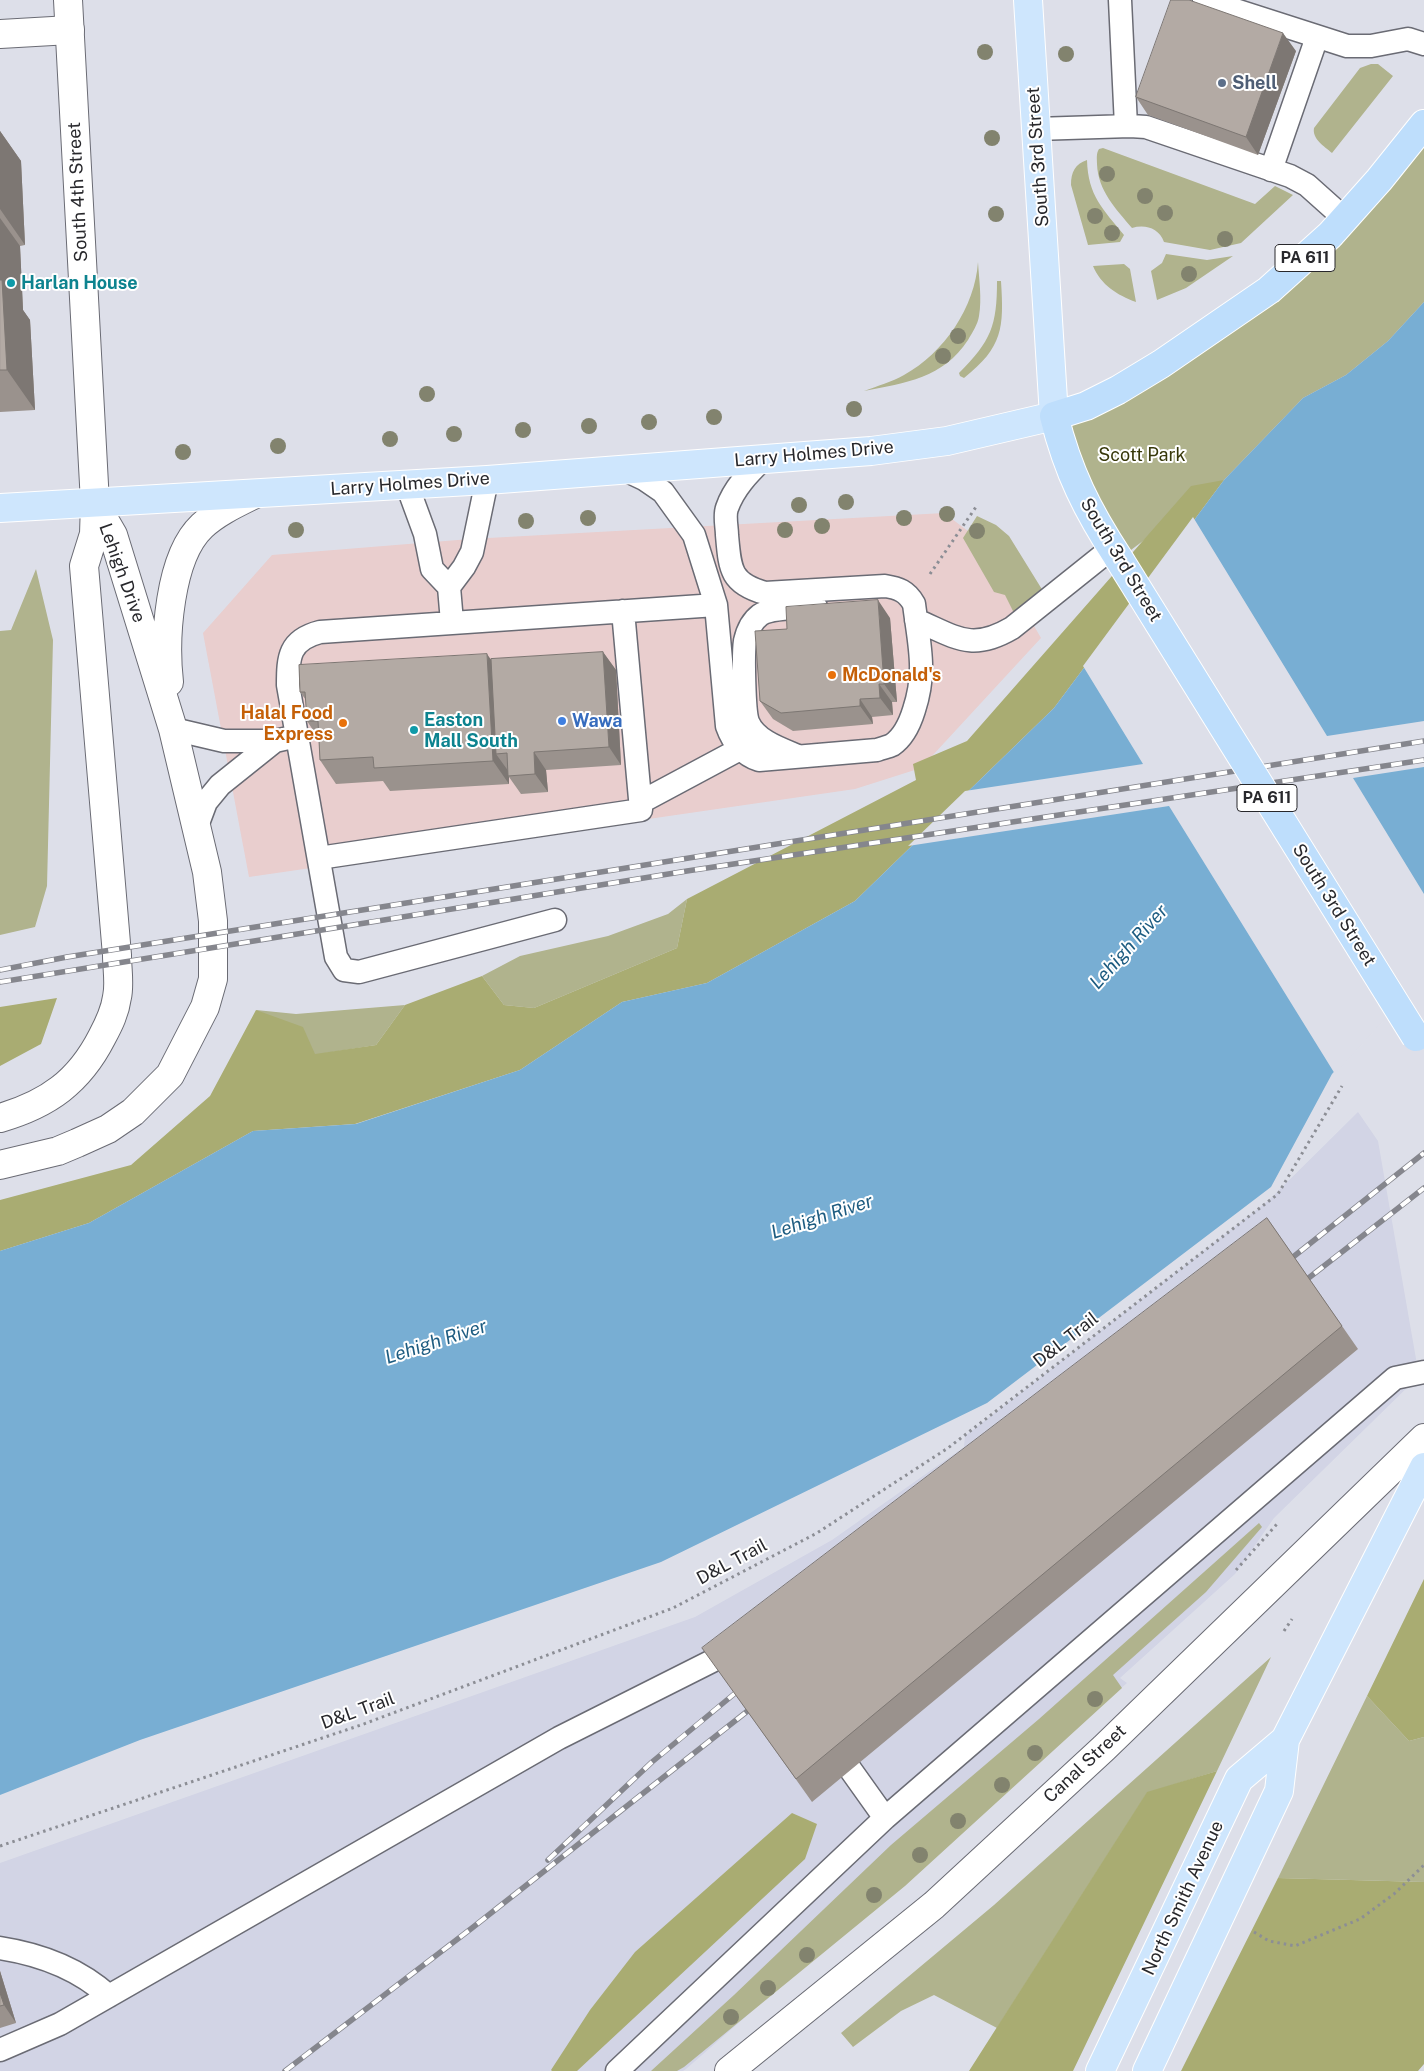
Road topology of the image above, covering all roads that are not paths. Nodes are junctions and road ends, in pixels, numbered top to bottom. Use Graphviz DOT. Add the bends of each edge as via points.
graph roads {
  1 [pos="68,0"];
  2 [pos="1028,0"];
  3 [pos="1120,0"];
  4 [pos="1204,0"];
  5 [pos="70,30"];
  6 [pos="0,34"];
  7 [pos="1317,37"];
  8 [pos="1424,44"];
  9 [pos="1424,124"];
  10 [pos="1126,126"];
  11 [pos="1036,129"];
  12 [pos="1271,170"];
  13 [pos="1345,220"];
  14 [pos="1054,416"];
  15 [pos="763,459"];
  16 [pos="623,469"];
  17 [pos="487,480"];
  18 [pos="407,485"];
  19 [pos="255,494"];
  20 [pos="94,503"];
  21 [pos="0,508"];
  22 [pos="1116,553"];
  23 [pos="449,587"];
  24 [pos="716,605"];
  25 [pos="914,610"];
  26 [pos="623,611"];
  27 [pos="452,622"];
  28 [pos="173,729"];
  29 [pos="297,736"];
  30 [pos="275,741"];
  31 [pos="740,749"];
  32 [pos="802,757"];
  33 [pos="641,802"];
  34 [pos="197,826"];
  35 [pos="318,858"];
  36 [pos="555,920"];
  37 [pos="1420,1044"];
  38 [pos="0,1118"];
  39 [pos="0,1165"];
  40 [pos="1424,1372"];
  41 [pos="1424,1438"];
  42 [pos="1424,1466"];
  43 [pos="756,1639"];
  44 [pos="823,1731"];
  45 [pos="1285,1740"];
  46 [pos="885,1818"];
  47 [pos="0,1948"];
  48 [pos="109,1996"];
  49 [pos="0,2050"];
  50 [pos="617,2071"];
  51 [pos="728,2071"];
  52 [pos="1100,2071"];
  53 [pos="1147,2071"];
  1 -- 5 [label="street, South 4th Street"];
  2 -- 11 [label="main road, South 3rd Street"];
  3 -- 10 [label="lane"];
  4 -- 7 [label="lane"];
  5 -- 6 [label="street"];
  5 -- 20 [label="street, South 4th Street"];
  7 -- 8 [label="lane" via="1347,46 1371,46 1408,39"];
  7 -- 12 [label="lane"];
  9 -- 13 [label="highway, Larry Holmes Drive / PA 611"];
  10 -- 11 [label="lane"];
  10 -- 12 [label="lane" via="1146,128"];
  11 -- 14 [label="main road, South 3rd Street"];
  12 -- 13 [label="lane" via="1307,185"];
  13 -- 14 [label="highway, Larry Holmes Drive / PA 611" via="1269,290 1232,317 1118,390 1086,406"];
  14 -- 15 [label="main road, Larry Holmes Drive" via="948,441"];
  14 -- 22 [label="highway, South 3rd Street / PA 611" via="1064,455 1078,489"];
  15 -- 16 [label="main road, Larry Holmes Drive"];
  15 -- 25 [label="lane" via="740,482 726,510 729,560 737,579 748,588 765,593 885,586 899,588"];
  16 -- 17 [label="main road, Larry Holmes Drive"];
  16 -- 24 [label="lane" via="644,478 663,492 694,535"];
  17 -- 18 [label="main road, Larry Holmes Drive"];
  17 -- 23 [label="lane" via="472,552"];
  18 -- 19 [label="main road, Larry Holmes Drive"];
  18 -- 23 [label="lane" via="425,534 432,569"];
  19 -- 20 [label="main road, Larry Holmes Drive"];
  19 -- 28 [label="street" via="225,509 202,526 185,551 175,581 167,647"];
  20 -- 21 [label="main road, Larry Holmes Drive"];
  20 -- 28 [label="street, Lehigh Drive" via="113,535"];
  20 -- 38 [label="street, Lehigh Drive" via="94,534 84,566 118,997 97,1047 76,1076 47,1099"];
  22 -- 25 [label="lane" via="1012,628 993,638 976,642 963,640"];
  22 -- 37 [label="highway, South 3rd Street / PA 611, bridge"];
  23 -- 27 [label="lane"];
  24 -- 26 [label="lane"];
  24 -- 31 [label="lane" via="727,726"];
  25 -- 32 [label="lane" via="922,671 921,690 902,736 877,750"];
  25 -- 32 [label="lane" via="896,599 772,611 761,614 754,621 745,642 744,655 748,722 775,747"];
  26 -- 27 [label="lane"];
  26 -- 33 [label="lane"];
  27 -- 29 [label="lane" via="306,635 296,643 288,662 288,685"];
  28 -- 30 [label="lane" via="224,741"];
  28 -- 34 [label="street, Lehigh Drive"];
  29 -- 30 [label="lane"];
  29 -- 35 [label="lane"];
  30 -- 34 [label="lane" via="220,785 206,802"];
  31 -- 32 [label="lane" via="759,760"];
  31 -- 33 [label="lane"];
  33 -- 35 [label="lane" via="641,810"];
  34 -- 39 [label="street, Lehigh Drive" via="213,921 213,979 205,1007 170,1075 133,1112 108,1129 58,1151"];
  35 -- 36 [label="lane" via="336,958 344,970 359,972"];
  40 -- 46 [label="lane" via="1395,1378"];
  41 -- 51 [label="street, Canal Street" via="1104,1748 934,1905"];
  42 -- 45 [label="main road, North Smith Avenue"];
  43 -- 48 [label="lane" via="559,1738"];
  44 -- 46 [label="lane"];
  45 -- 52 [label="main road, North Smith Avenue" via="1239,1779"];
  45 -- 53 [label="main road, North Smith Avenue" via="1279,1791"];
  46 -- 50 [label="lane"];
  47 -- 48 [label="lane" via="18,1951 85,1977"];
  48 -- 49 [label="lane" via="60,2024"];
}
